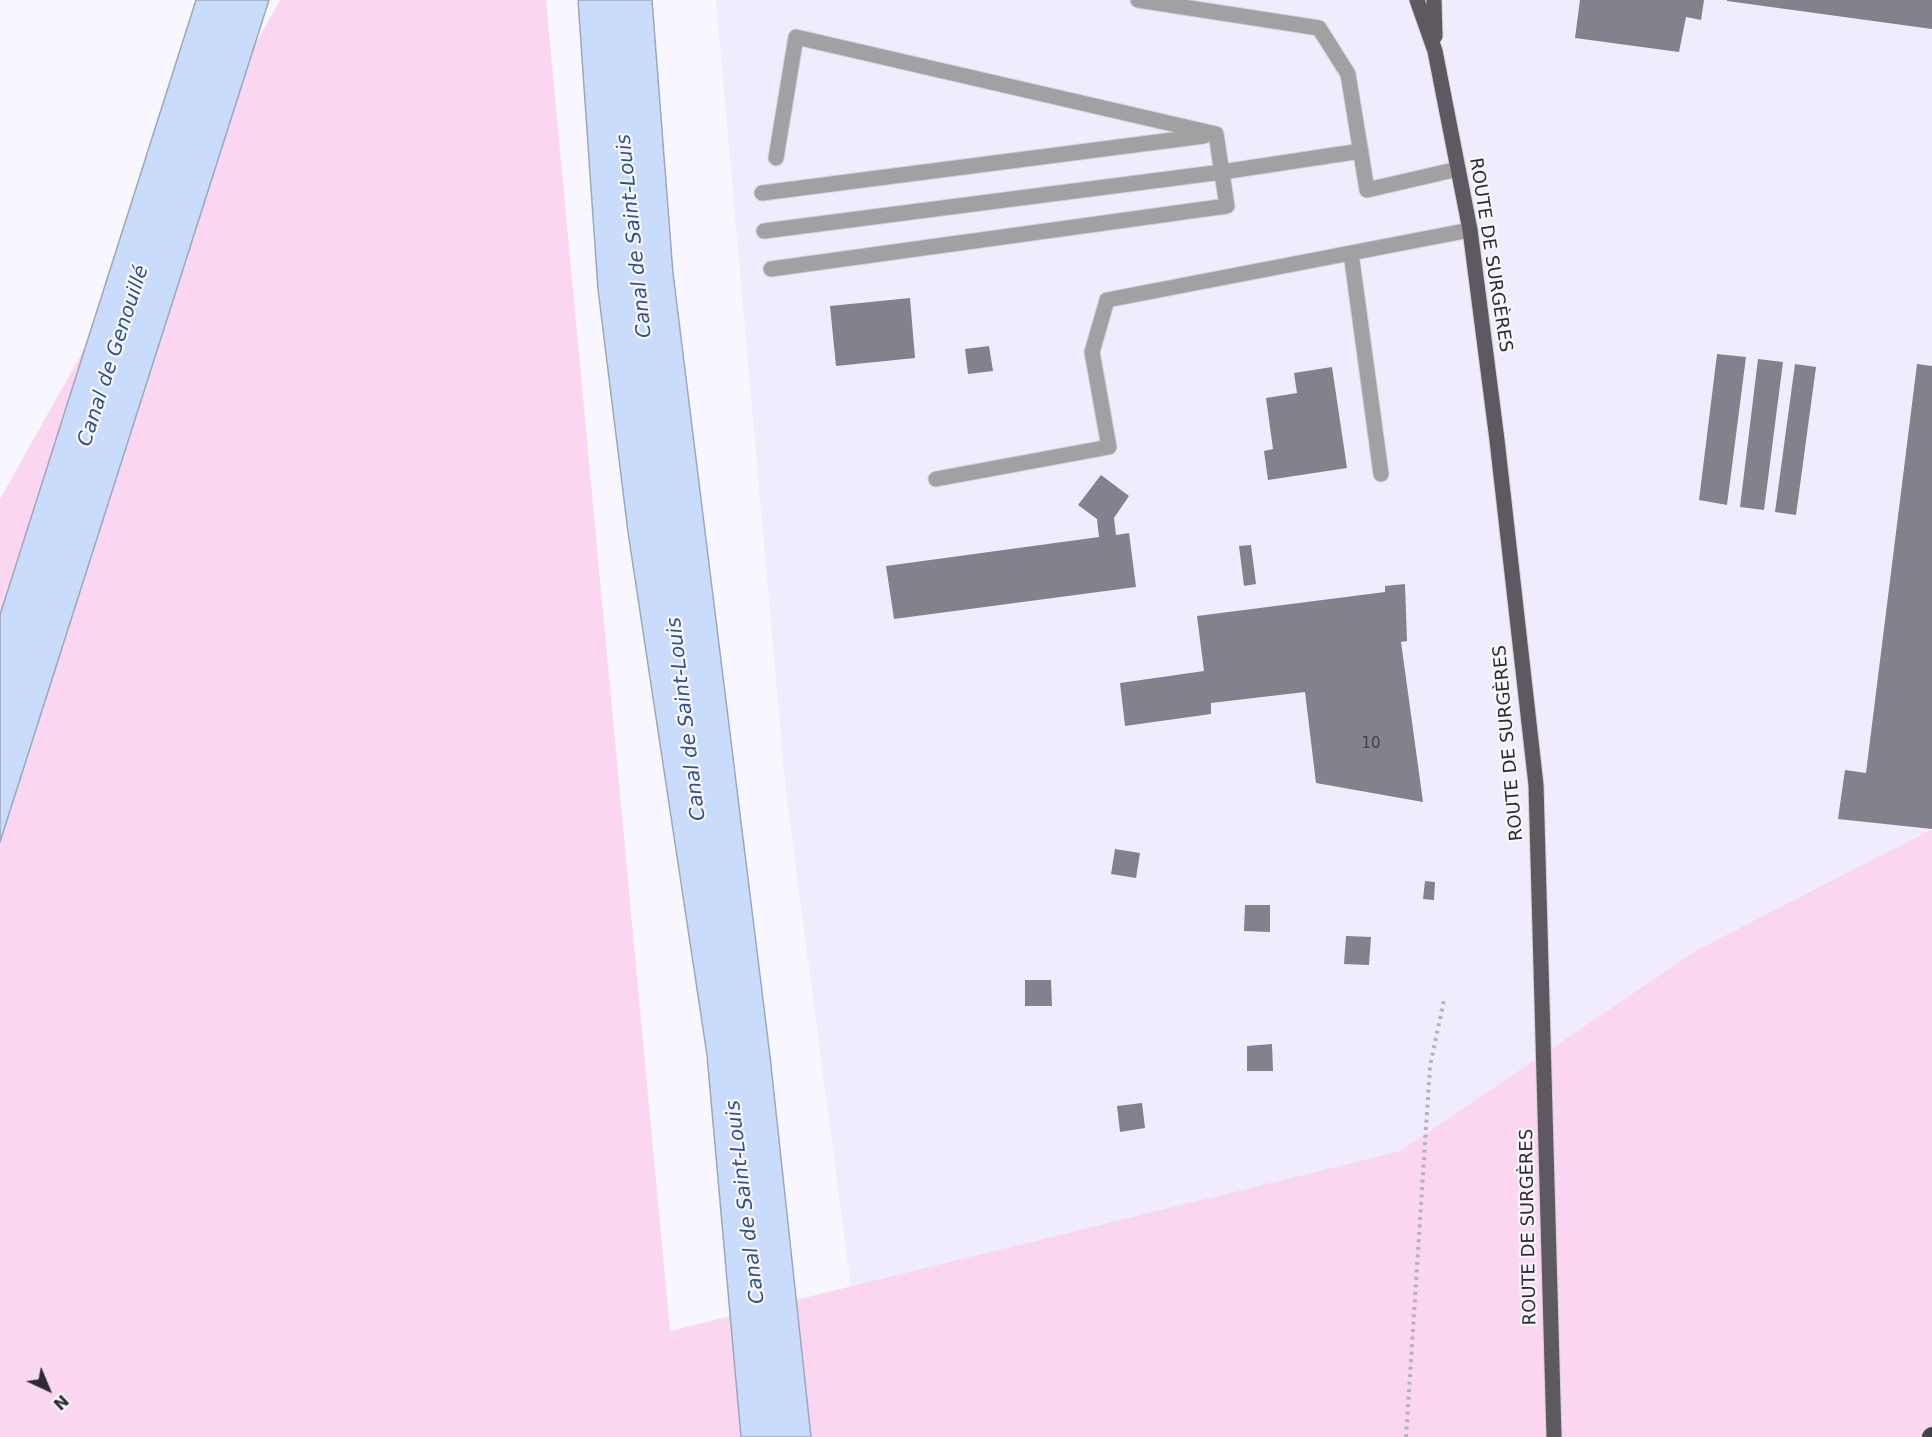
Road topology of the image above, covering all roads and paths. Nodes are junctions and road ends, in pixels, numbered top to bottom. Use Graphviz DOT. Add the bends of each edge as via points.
graph roads {
  1 [pos="1138,0"];
  2 [pos="1418,0"];
  3 [pos="1434,0"];
  4 [pos="1435,51"];
  5 [pos="1216,134"];
  6 [pos="1361,151"];
  7 [pos="776,158"];
  8 [pos="1458,169"];
  9 [pos="1222,172"];
  10 [pos="762,193"];
  11 [pos="1470,230"];
  12 [pos="764,231"];
  13 [pos="1351,253"];
  14 [pos="771,269"];
  15 [pos="1381,474"];
  16 [pos="936,479"];
  17 [pos="1444,1000"];
  18 [pos="1406,1437"];
  19 [pos="1554,1437"];
  1 -- 6 [label="lane" via="1319,28 1347,74"];
  2 -- 4 [label="main road"];
  3 -- 4 [label="main road"];
  4 -- 8 [label="main road, ROUTE DE SURGÈRES"];
  5 -- 7 [label="lane" via="796,37"];
  5 -- 9 [label="lane"];
  5 -- 10 [label="lane"];
  6 -- 8 [label="lane" via="1367,190"];
  6 -- 9 [label="lane"];
  8 -- 11 [label="main road, ROUTE DE SURGÈRES"];
  9 -- 12 [label="lane"];
  9 -- 14 [label="lane" via="1227,206"];
  11 -- 13 [label="lane"];
  11 -- 19 [label="main road, ROUTE DE SURGÈRES" via="1536,785"];
  13 -- 15 [label="lane"];
  13 -- 16 [label="lane" via="1107,300 1092,352 1109,447"];
  17 -- 18 [label="path" via="1430,1066"];
}
